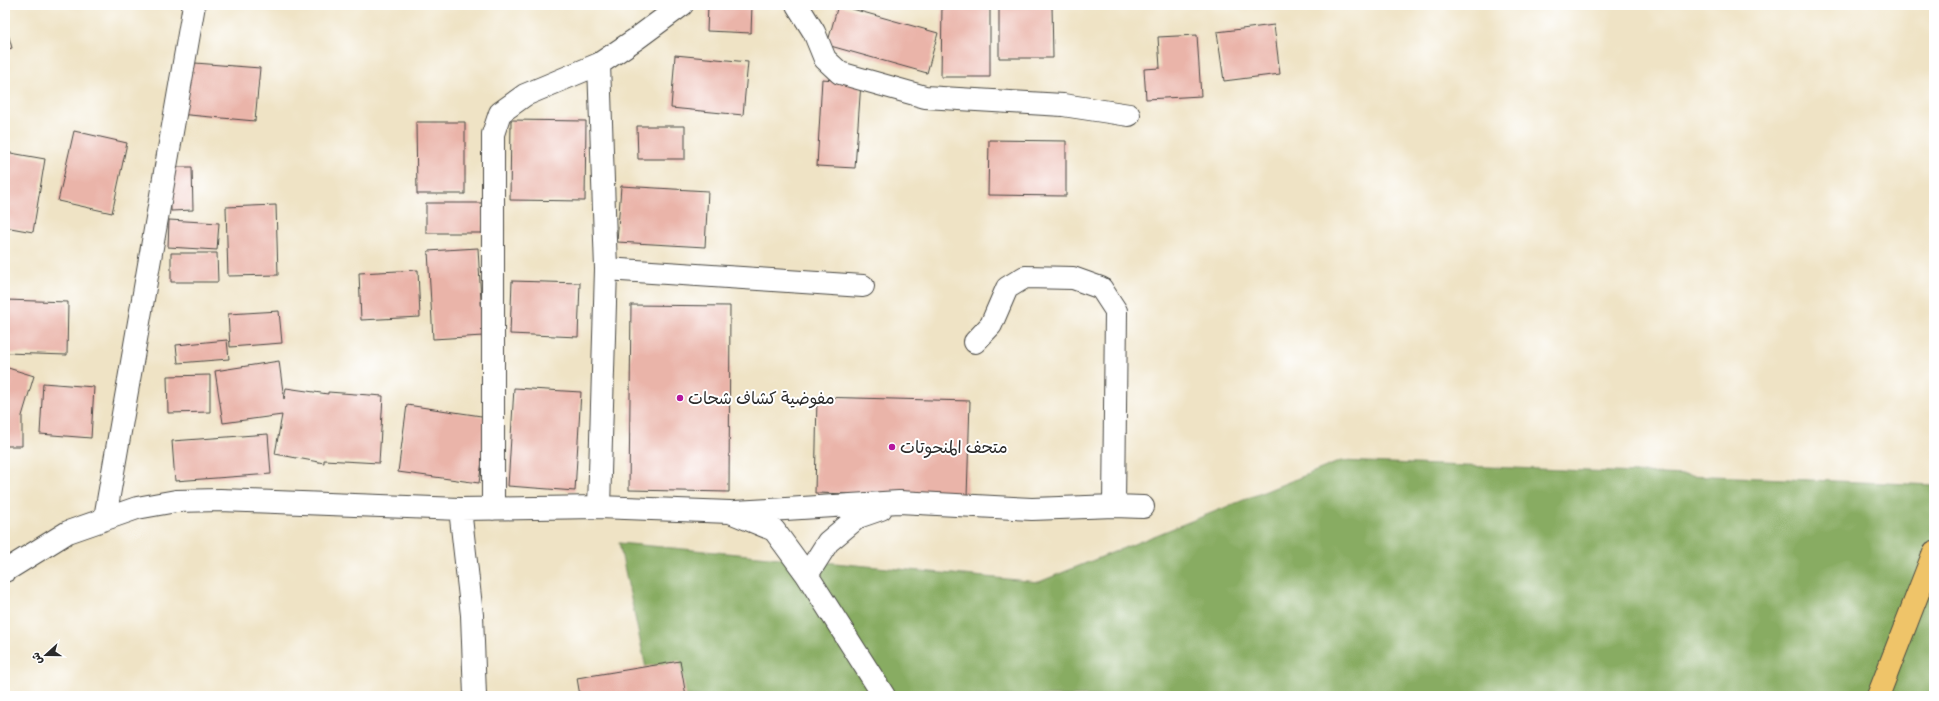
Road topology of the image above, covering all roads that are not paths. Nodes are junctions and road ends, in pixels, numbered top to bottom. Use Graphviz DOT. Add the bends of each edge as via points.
graph roads {
  1 [pos="194,5"];
  2 [pos="682,5"];
  3 [pos="797,5"];
  4 [pos="598,64"];
  5 [pos="1129,115"];
  6 [pos="606,269"];
  7 [pos="863,286"];
  8 [pos="975,342"];
  9 [pos="899,502"];
  10 [pos="1114,506"];
  11 [pos="599,507"];
  12 [pos="1143,507"];
  13 [pos="460,509"];
  14 [pos="493,509"];
  15 [pos="730,512"];
  16 [pos="106,518"];
  17 [pos="1934,552"];
  18 [pos="5,571"];
  19 [pos="806,575"];
  20 [pos="475,696"];
  21 [pos="884,696"];
  22 [pos="1878,696"];
  1 -- 16 [label="street"];
  2 -- 4 [label="street"];
  3 -- 5 [label="street" via="814,32 825,59 840,73 925,97 1063,105"];
  4 -- 6 [label="street"];
  4 -- 14 [label="street" via="525,95 500,113 493,134"];
  6 -- 7 [label="street"];
  6 -- 11 [label="street"];
  8 -- 10 [label="street" via="991,325 1007,288 1025,277 1073,278 1101,288 1116,311"];
  9 -- 10 [label="street" via="1032,510"];
  9 -- 15 [label="street"];
  9 -- 19 [label="street" via="858,517 828,542"];
  10 -- 12 [label="street"];
  11 -- 14 [label="street"];
  11 -- 15 [label="street"];
  13 -- 14 [label="street"];
  13 -- 16 [label="street" via="220,500 176,501 137,508"];
  13 -- 20 [label="street" via="472,615"];
  15 -- 19 [label="street" via="774,530"];
  16 -- 18 [label="street" via="68,532"];
  17 -- 22 [label="main road"];
  19 -- 21 [label="street"];
}
